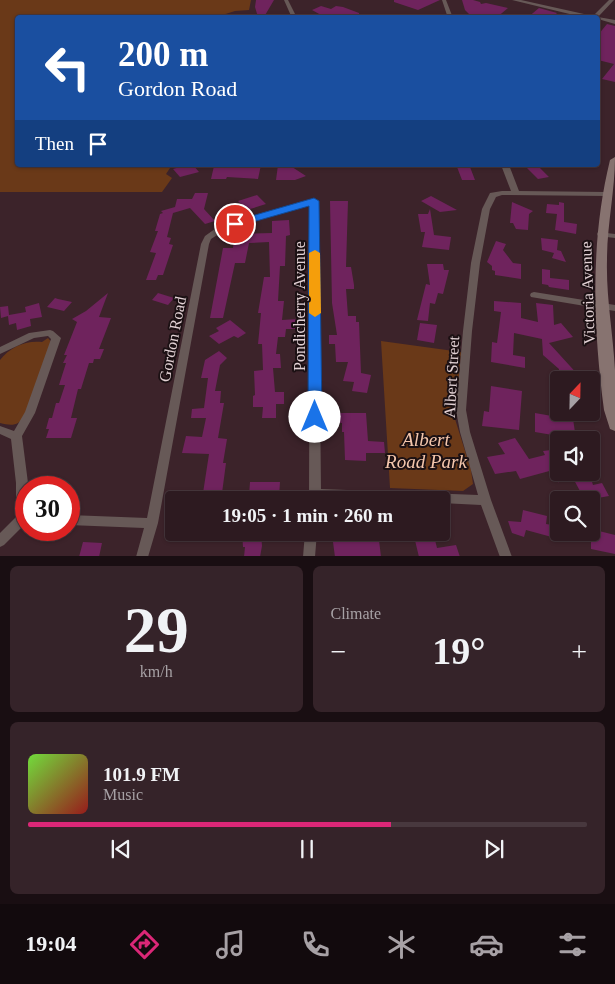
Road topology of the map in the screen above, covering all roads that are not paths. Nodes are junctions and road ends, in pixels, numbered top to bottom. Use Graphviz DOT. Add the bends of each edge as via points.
graph roads {
  1 [pos="286,0"];
  2 [pos="444,0"];
  3 [pos="514,0"];
  4 [pos="612,0"];
  5 [pos="294,15"];
  6 [pos="450,15"];
  7 [pos="582,15"];
  8 [pos="598,15"];
  9 [pos="600,19"];
  10 [pos="615,22"];
  11 [pos="615,160"];
  12 [pos="506,167"];
  13 [pos="516,193"];
  14 [pos="607,194"];
  15 [pos="314,201"];
  16 [pos="602,234"];
  17 [pos="615,236"];
  18 [pos="534,294"];
  19 [pos="601,306"];
  20 [pos="615,308"];
  21 [pos="0,351"];
  22 [pos="615,425"];
  23 [pos="0,430"];
  24 [pos="16,436"];
  25 [pos="21,476"];
  26 [pos="315,491"];
  27 [pos="450,499"];
  28 [pos="485,500"];
  29 [pos="80,520"];
  30 [pos="152,523"];
  31 [pos="15,527"];
  32 [pos="0,541"];
  33 [pos="310,541"];
  34 [pos="142,556"];
  35 [pos="308,556"];
  36 [pos="506,556"];
  1 -- 5 [label="street"];
  2 -- 6 [label="street"];
  3 -- 7 [label="street"];
  4 -- 8 [label="street"];
  9 -- 10 [label="street"];
  11 -- 14 [label="street, Victoria Avenue"];
  12 -- 13 [label="street"];
  13 -- 14 [label="street"];
  13 -- 28 [label="street, Albert Street" via="493,195 488,206 478,247 461,410"];
  14 -- 16 [label="street, Victoria Avenue"];
  15 -- 26 [label="street, Pondicherry Avenue"];
  15 -- 30 [label="street, Gordon Road" via="222,228 208,238"];
  16 -- 17 [label="street"];
  16 -- 19 [label="street, Victoria Avenue"];
  18 -- 19 [label="street"];
  19 -- 20 [label="street"];
  19 -- 22 [label="street, Victoria Avenue"];
  21 -- 24 [label="street" via="37,334 50,333 56,338 30,413"];
  23 -- 24 [label="street"];
  24 -- 25 [label="street"];
  27 -- 28 [label="street"];
  28 -- 36 [label="street, Albert Street"];
  29 -- 30 [label="street"];
  30 -- 34 [label="street, Gordon Road"];
  31 -- 32 [label="street"];
  33 -- 35 [label="street"];
}
